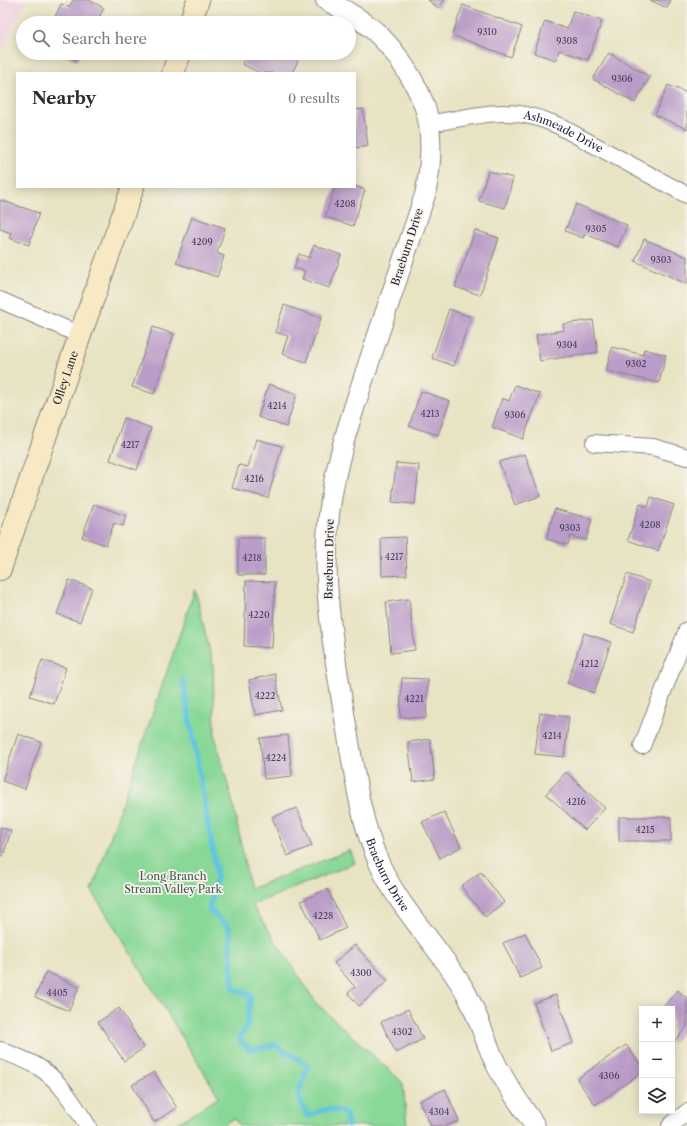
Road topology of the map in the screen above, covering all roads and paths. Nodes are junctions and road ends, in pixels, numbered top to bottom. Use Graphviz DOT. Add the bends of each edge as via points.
graph roads {
  1 [pos="198,0"];
  2 [pos="326,0"];
  3 [pos="192,16"];
  4 [pos="352,16"];
  5 [pos="356,18"];
  6 [pos="178,60"];
  7 [pos="173,72"];
  8 [pos="429,124"];
  9 [pos="132,188"];
  10 [pos="687,195"];
  11 [pos="0,300"];
  12 [pos="80,334"];
  13 [pos="594,443"];
  14 [pos="687,456"];
  15 [pos="0,569"];
  16 [pos="687,630"];
  17 [pos="642,746"];
  18 [pos="0,1050"];
  19 [pos="687,1112"];
  20 [pos="88,1126"];
  21 [pos="535,1126"];
  22 [pos="670,1126"];
  1 -- 3 [label="main road"];
  2 -- 4 [label="street, Braeburn Drive"];
  5 -- 8 [label="street, Braeburn Drive" via="370,27 402,63 422,102"];
  6 -- 7 [label="main road"];
  8 -- 10 [label="street, Ashmeade Drive" via="505,112 527,115 557,125"];
  8 -- 21 [label="street, Braeburn Drive" via="430,160 425,195 349,423 334,479 327,555 332,642 360,805 368,835 380,864 404,907 465,992 495,1062"];
  9 -- 12 [label="main road, Olley Lane"];
  11 -- 12 [label="street"];
  12 -- 15 [label="main road, Olley Lane"];
  13 -- 14 [label="street" via="653,447"];
  16 -- 17 [label="street"];
  18 -- 20 [label="street" via="36,1065 55,1080"];
  19 -- 22 [label="street"];
}
